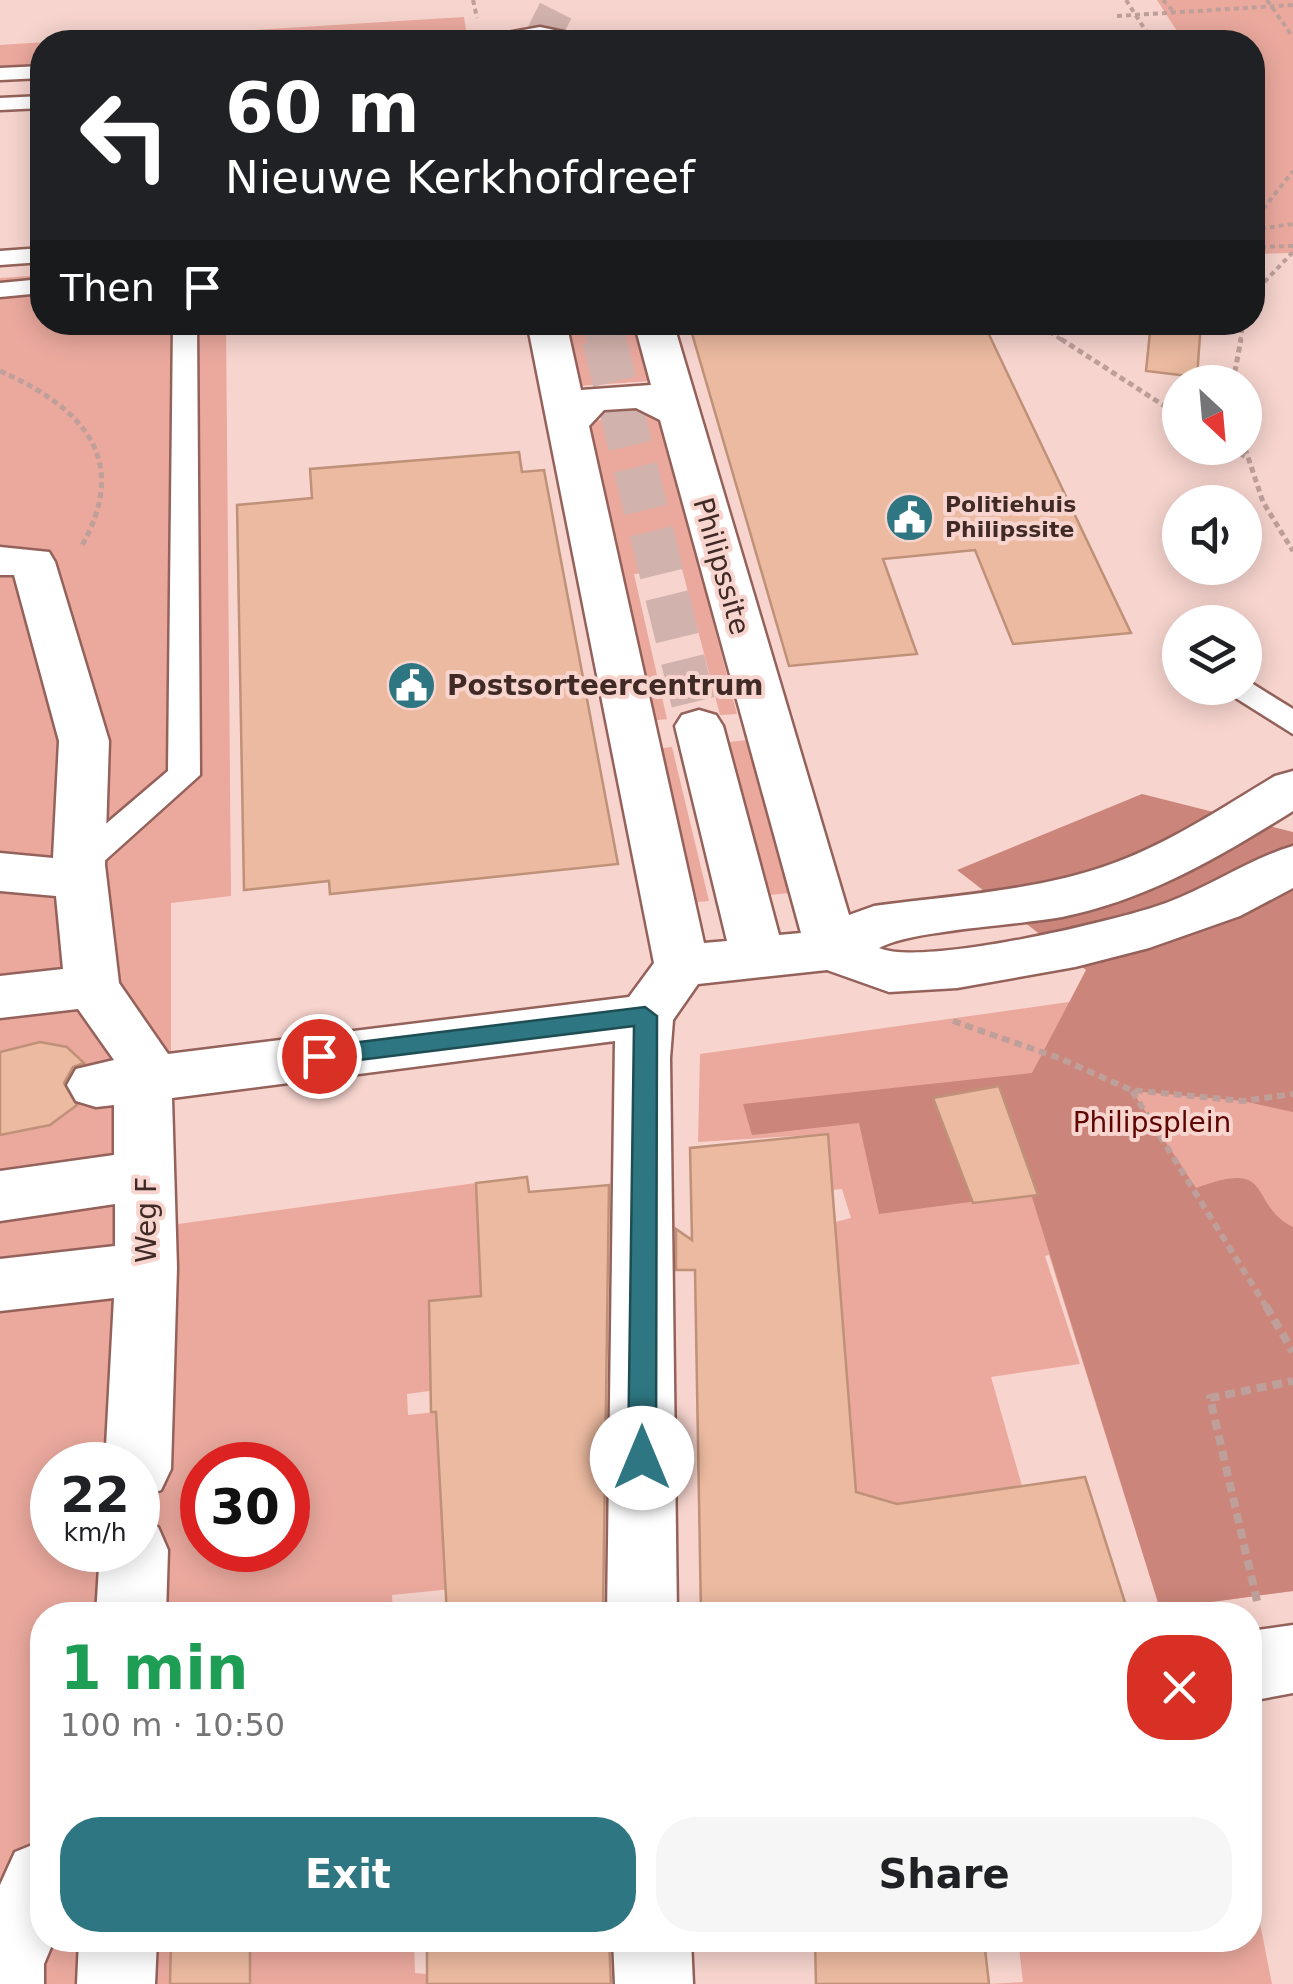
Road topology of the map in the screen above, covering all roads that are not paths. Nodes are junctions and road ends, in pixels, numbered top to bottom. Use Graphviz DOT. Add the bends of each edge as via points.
graph roads {
  1 [pos="30,73"];
  2 [pos="0,74"];
  3 [pos="30,103"];
  4 [pos="0,104"];
  5 [pos="30,256"];
  6 [pos="0,258"];
  7 [pos="30,287"];
  8 [pos="0,290"];
  9 [pos="185,335"];
  10 [pos="549,335"];
  11 [pos="670,335"];
  12 [pos="679,413"];
  13 [pos="568,424"];
  14 [pos="16,561"];
  15 [pos="1262,702"];
  16 [pos="765,720"];
  17 [pos="1293,724"];
  18 [pos="700,726"];
  19 [pos="633,732"];
  20 [pos="1293,788"];
  21 [pos="1293,864"];
  22 [pos="0,872"];
  23 [pos="80,872"];
  24 [pos="832,949"];
  25 [pos="758,957"];
  26 [pos="682,966"];
  27 [pos="92,987"];
  28 [pos="0,996"];
  29 [pos="645,1016"];
  30 [pos="120,1081"];
  31 [pos="147,1175"];
  32 [pos="0,1196"];
  33 [pos="146,1268"];
  34 [pos="0,1285"];
  35 [pos="139,1442"];
  36 [pos="133,1572"];
  37 [pos="132,1602"];
  38 [pos="642,1602"];
  39 [pos="30,1856"];
  40 [pos="0,1861"];
  41 [pos="30,1907"];
  42 [pos="117,1952"];
  43 [pos="653,1952"];
  44 [pos="5,1984"];
  45 [pos="116,1984"];
  46 [pos="654,1984"];
  1 -- 2 [label="lane"];
  3 -- 4 [label="lane"];
  5 -- 6 [label="lane"];
  7 -- 8 [label="lane"];
  9 -- 23 [label="lane" via="184,774"];
  10 -- 13 [label="street"];
  11 -- 12 [label="street, Philipssite"];
  12 -- 13 [label="street" via="642,395 592,399"];
  12 -- 16 [label="street, Philipssite"];
  13 -- 19 [label="street"];
  14 -- 23 [label="street, Weg F" via="84,741"];
  15 -- 17 [label="lane"];
  16 -- 18 [label="street"];
  16 -- 24 [label="street, Philipssite"];
  18 -- 19 [label="street"];
  18 -- 25 [label="street"];
  19 -- 26 [label="street"];
  20 -- 24 [label="street" via="1194,849 1132,877 1066,897 874,926"];
  21 -- 24 [label="street" via="1182,921 1092,946 888,972"];
  22 -- 23 [label="street"];
  23 -- 27 [label="street, Weg F"];
  24 -- 25 [label="street"];
  25 -- 26 [label="street"];
  26 -- 29 [label="street"];
  27 -- 28 [label="street"];
  27 -- 30 [label="street, Weg F" via="142,1057"];
  29 -- 30 [label="street"];
  29 -- 38 [label="street"];
  30 -- 31 [label="street, Weg F"];
  31 -- 32 [label="street"];
  31 -- 33 [label="street, Weg F"];
  33 -- 34 [label="street"];
  33 -- 35 [label="street, Weg F"];
  36 -- 37 [label="street"];
  39 -- 40 [label="street"];
  41 -- 44 [label="street" via="5,1963"];
  42 -- 45 [label="street"];
  43 -- 46 [label="street"];
}
